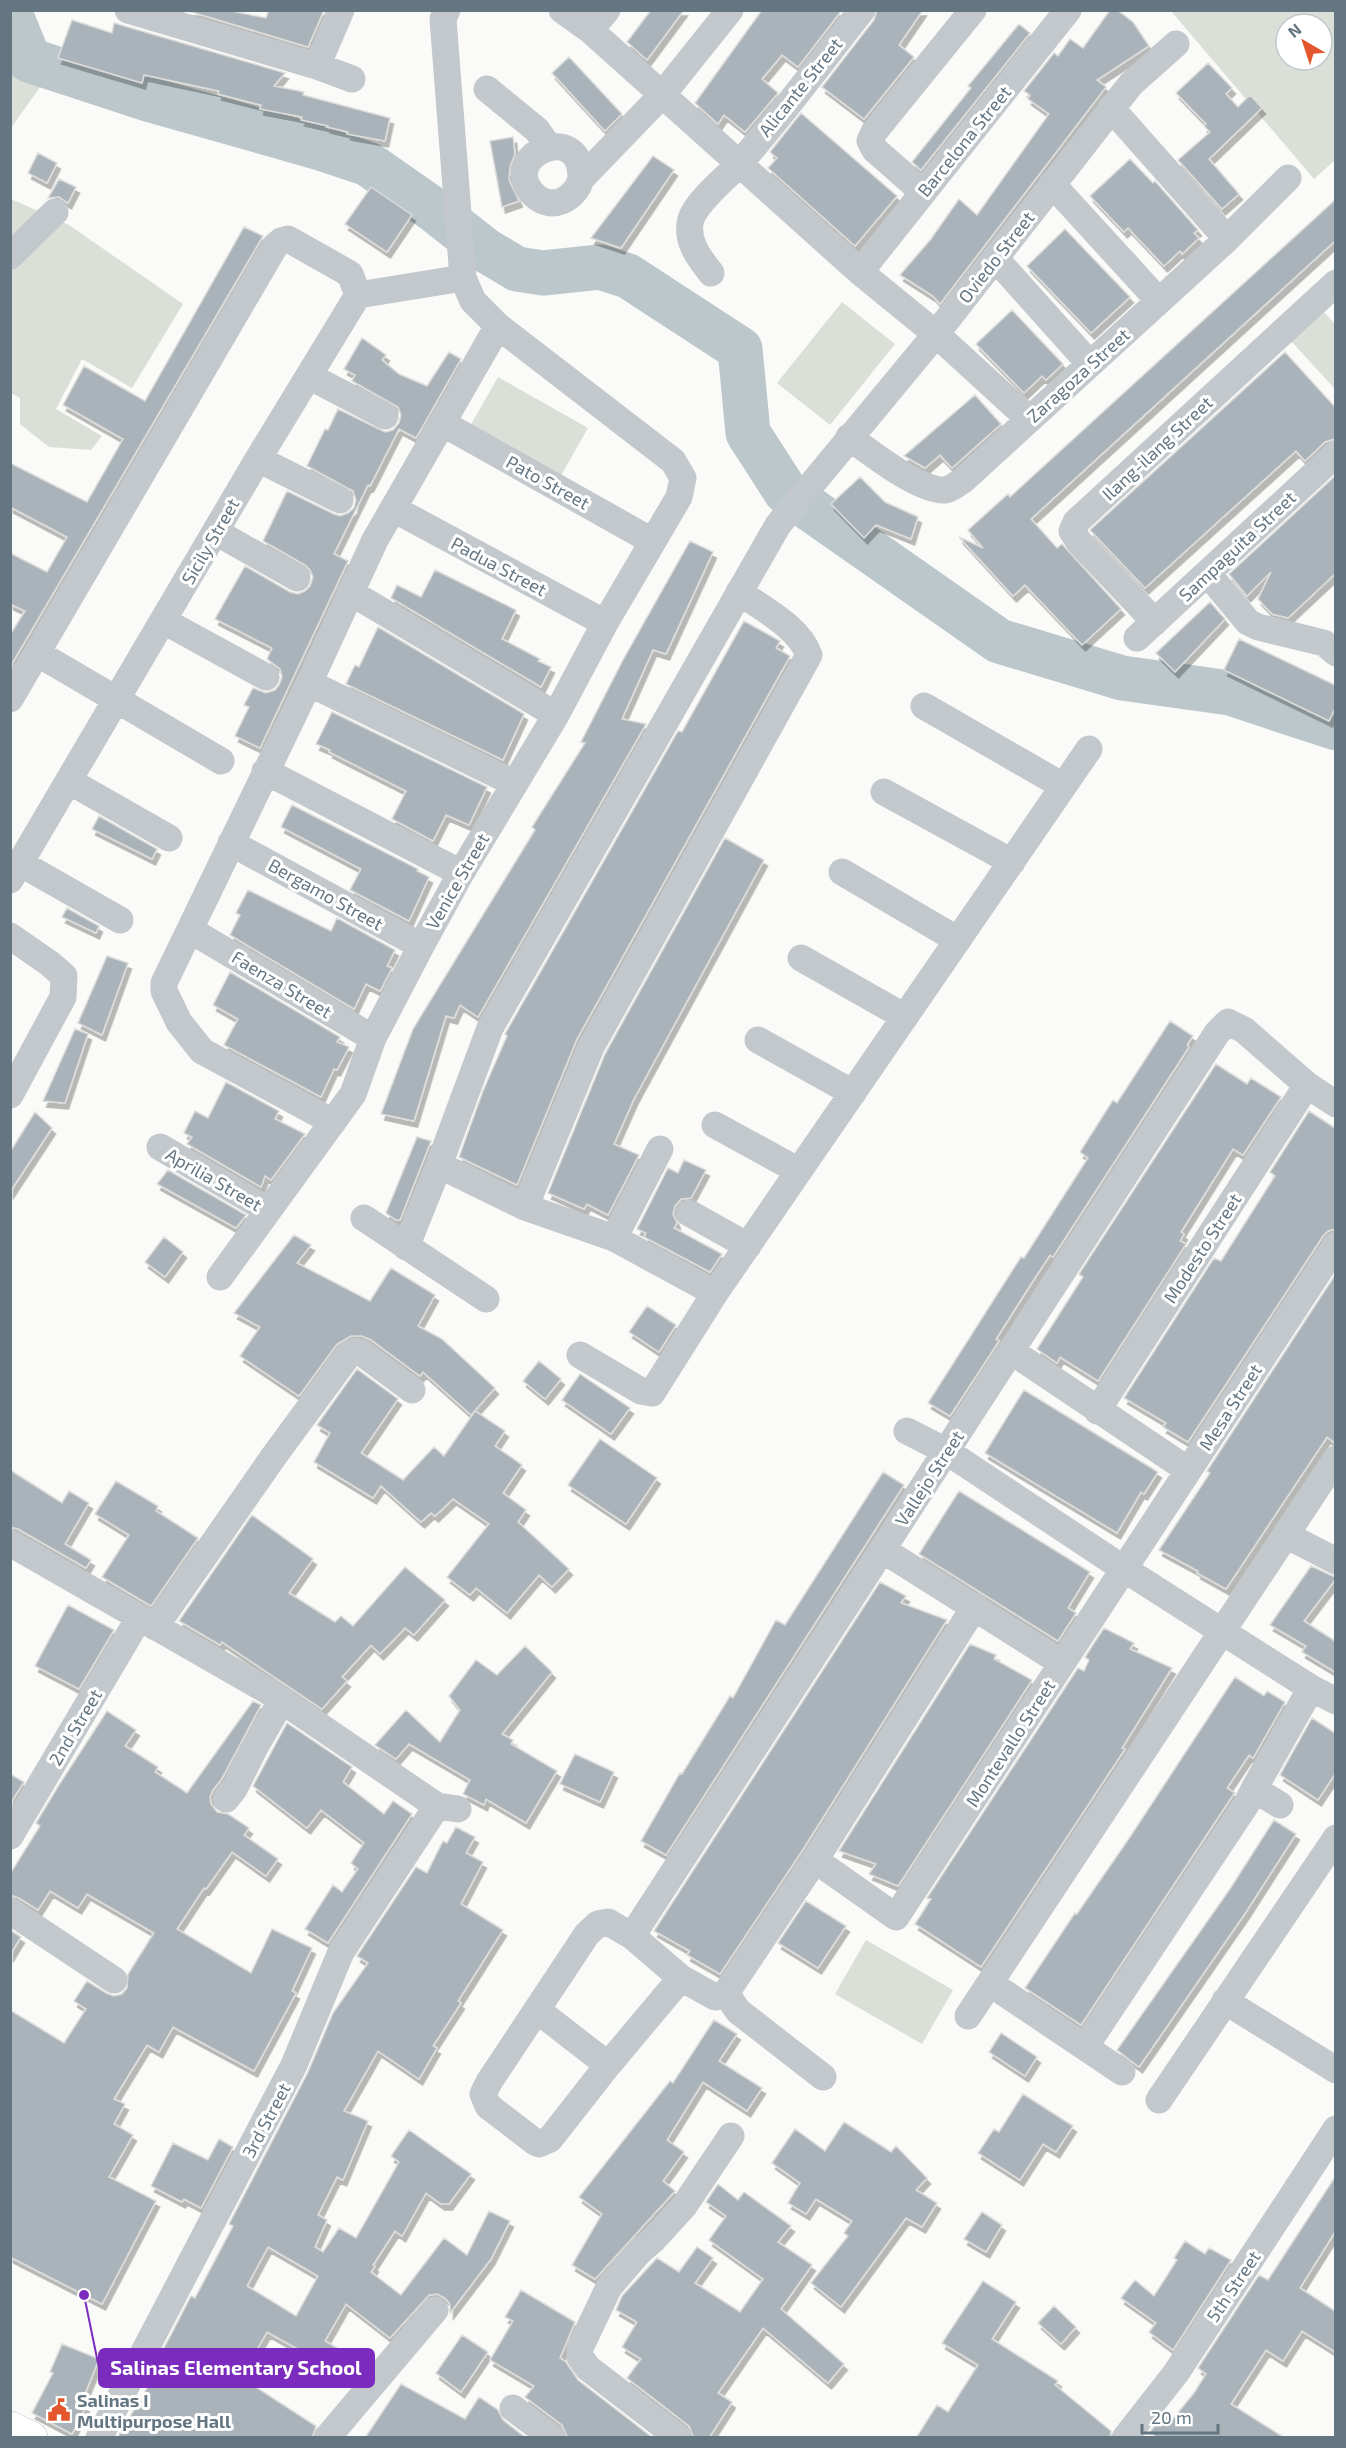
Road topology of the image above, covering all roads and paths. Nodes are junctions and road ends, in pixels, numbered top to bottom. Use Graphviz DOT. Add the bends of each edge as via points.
graph roads {
  1 [pos="128,10"];
  2 [pos="341,10"];
  3 [pos="447,10"];
  4 [pos="562,10"];
  5 [pos="730,10"];
  6 [pos="862,10"];
  7 [pos="973,10"];
  8 [pos="1054,15"];
  9 [pos="598,20"];
  10 [pos="1176,44"];
  11 [pos="316,66"];
  12 [pos="352,79"];
  13 [pos="487,89"];
  14 [pos="662,95"];
  15 [pos="1111,108"];
  16 [pos="548,147"];
  17 [pos="739,164"];
  18 [pos="1288,178"];
  19 [pos="581,179"];
  20 [pos="1052,184"];
  21 [pos="923,192"];
  22 [pos="55,212"];
  23 [pos="1227,238"];
  24 [pos="10,256"];
  25 [pos="995,258"];
  26 [pos="462,265"];
  27 [pos="860,272"];
  28 [pos="711,273"];
  29 [pos="1335,283"];
  30 [pos="358,295"];
  31 [pos="1159,301"];
  32 [pos="498,326"];
  33 [pos="936,334"];
  34 [pos="1090,364"];
  35 [pos="309,376"];
  36 [pos="385,416"];
  37 [pos="1029,419"];
  38 [pos="444,424"];
  39 [pos="849,437"];
  40 [pos="1335,454"];
  41 [pos="258,459"];
  42 [pos="340,500"];
  43 [pos="393,509"];
  44 [pos="216,532"];
  45 [pos="652,540"];
  46 [pos="1208,574"];
  47 [pos="297,578"];
  48 [pos="350,592"];
  49 [pos="739,592"];
  50 [pos="164,621"];
  51 [pos="605,623"];
  52 [pos="1146,630"];
  53 [pos="1332,643"];
  54 [pos="37,653"];
  55 [pos="266,678"];
  56 [pos="309,683"];
  57 [pos="10,699"];
  58 [pos="116,701"];
  59 [pos="924,706"];
  60 [pos="556,715"];
  61 [pos="1089,749"];
  62 [pos="222,761"];
  63 [pos="265,771"];
  64 [pos="69,781"];
  65 [pos="514,783"];
  66 [pos="1063,786"];
  67 [pos="884,792"];
  68 [pos="169,838"];
  69 [pos="231,843"];
  70 [pos="1011,862"];
  71 [pos="15,872"];
  72 [pos="461,873"];
  73 [pos="842,873"];
  74 [pos="120,920"];
  75 [pos="190,930"];
  76 [pos="10,936"];
  77 [pos="958,940"];
  78 [pos="421,946"];
  79 [pos="801,958"];
  80 [pos="904,1017"];
  81 [pos="373,1038"];
  82 [pos="758,1040"];
  83 [pos="1307,1085"];
  84 [pos="853,1093"];
  85 [pos="10,1095"];
  86 [pos="1335,1104"];
  87 [pos="333,1122"];
  88 [pos="715,1125"];
  89 [pos="160,1147"];
  90 [pos="660,1149"];
  91 [pos="439,1165"];
  92 [pos="800,1171"];
  93 [pos="525,1207"];
  94 [pos="268,1210"];
  95 [pos="689,1213"];
  96 [pos="364,1218"];
  97 [pos="614,1238"];
  98 [pos="1335,1245"];
  99 [pos="748,1246"];
  100 [pos="406,1247"];
  101 [pos="220,1277"];
  102 [pos="715,1293"];
  103 [pos="486,1299"];
  104 [pos="1011,1352"];
  105 [pos="580,1355"];
  106 [pos="412,1390"];
  107 [pos="1097,1411"];
  108 [pos="907,1431"];
  109 [pos="946,1451"];
  110 [pos="1335,1459"];
  111 [pos="1188,1470"];
  112 [pos="1286,1535"];
  113 [pos="10,1543"];
  114 [pos="883,1550"];
  115 [pos="1335,1561"];
  116 [pos="1124,1569"];
  117 [pos="975,1606"];
  118 [pos="147,1622"];
  119 [pos="1222,1631"];
  120 [pos="1062,1663"];
  121 [pos="1311,1688"];
  122 [pos="282,1700"];
  123 [pos="1335,1701"];
  124 [pos="1254,1790"];
  125 [pos="226,1798"];
  126 [pos="1280,1805"];
  127 [pos="10,1836"];
  128 [pos="1335,1838"];
  129 [pos="815,1860"];
  130 [pos="10,1911"];
  131 [pos="632,1936"];
  132 [pos="681,1978"];
  133 [pos="114,1980"];
  134 [pos="991,1984"];
  135 [pos="726,1994"];
  136 [pos="1225,2001"];
  137 [pos="537,2010"];
  138 [pos="968,2016"];
  139 [pos="1084,2047"];
  140 [pos="608,2065"];
  141 [pos="1335,2070"];
  142 [pos="1122,2072"];
  143 [pos="823,2077"];
  144 [pos="1159,2100"];
  145 [pos="1335,2129"];
  146 [pos="731,2136"];
  147 [pos="435,2310"];
  148 [pos="513,2408"];
  149 [pos="10,2428"];
  150 [pos="31,2438"];
  151 [pos="99,2438"];
  152 [pos="327,2438"];
  153 [pos="553,2438"];
  154 [pos="679,2438"];
  155 [pos="1125,2438"];
  1 -- 11 [label="street"];
  2 -- 11 [label="street"];
  3 -- 26 [label="street" via="443,19"];
  4 -- 9 [label="street"];
  5 -- 14 [label="street"];
  6 -- 17 [label="street, Alicante Street"];
  7 -- 21 [label="street" via="870,141 874,150"];
  8 -- 21 [label="street, Barcelona Street"];
  9 -- 14 [label="street"];
  10 -- 15 [label="street, Oviedo Street" via="1131,84"];
  11 -- 12 [label="street"];
  13 -- 16 [label="street" via="537,130"];
  14 -- 17 [label="street"];
  14 -- 19 [label="street"];
  15 -- 20 [label="street, Oviedo Street"];
  15 -- 23 [label="street"];
  16 -- 19 [label="street" via="559,147 577,158"];
  16 -- 19 [label="street" via="538,150 527,164 526,182 537,198 555,203 564,200 572,195"];
  17 -- 27 [label="street"];
  17 -- 28 [label="street, Alicante Street" via="698,207 691,220 690,235 696,253"];
  18 -- 23 [label="street, Zaragoza Street"];
  20 -- 25 [label="street, Oviedo Street"];
  20 -- 31 [label="street"];
  21 -- 27 [label="street, Barcelona Street"];
  22 -- 24 [label="street"];
  23 -- 31 [label="street, Zaragoza Street"];
  25 -- 33 [label="street, Oviedo Street"];
  25 -- 34 [label="street"];
  26 -- 30 [label="street"];
  26 -- 32 [label="street" via="473,301"];
  27 -- 33 [label="street"];
  29 -- 52 [label="street, Ilang-ilang Street" via="1076,522 1072,531 1079,542"];
  30 -- 35 [label="street, Sicily Street"];
  30 -- 54 [label="street" via="350,274 288,239 275,246"];
  31 -- 34 [label="street, Zaragoza Street"];
  32 -- 38 [label="street"];
  32 -- 45 [label="street, Venice Street" via="673,461 683,478 679,497"];
  33 -- 37 [label="street"];
  33 -- 39 [label="street, Oviedo Street"];
  34 -- 37 [label="street, Zaragoza Street"];
  35 -- 36 [label="street"];
  35 -- 41 [label="street, Sicily Street"];
  37 -- 39 [label="street, Zaragoza Street" via="948,490 933,489 887,465"];
  38 -- 43 [label="street"];
  38 -- 45 [label="street, Pato Street"];
  39 -- 49 [label="street, Oviedo Street" via="778,525"];
  40 -- 46 [label="street, Sampaguita Street"];
  41 -- 42 [label="street"];
  41 -- 44 [label="street, Sicily Street"];
  43 -- 48 [label="street"];
  43 -- 51 [label="street, Padua Street"];
  44 -- 47 [label="street"];
  44 -- 50 [label="street, Sicily Street"];
  45 -- 51 [label="street, Venice Street"];
  46 -- 52 [label="street, Sampaguita Street"];
  46 -- 53 [label="street" via="1248,622"];
  48 -- 56 [label="street"];
  48 -- 60 [label="street"];
  49 -- 91 [label="street, Oviedo Street" via="490,1028"];
  49 -- 93 [label="street" via="796,634 809,655 591,1047"];
  50 -- 55 [label="street"];
  50 -- 58 [label="street, Sicily Street"];
  51 -- 60 [label="street, Venice Street"];
  54 -- 57 [label="street"];
  54 -- 58 [label="street"];
  56 -- 63 [label="street"];
  56 -- 65 [label="street"];
  58 -- 62 [label="street"];
  58 -- 64 [label="street, Sicily Street"];
  59 -- 66 [label="street"];
  60 -- 65 [label="street, Venice Street"];
  61 -- 66 [label="street"];
  63 -- 69 [label="street"];
  63 -- 72 [label="street"];
  64 -- 68 [label="street"];
  64 -- 71 [label="street, Sicily Street"];
  65 -- 72 [label="street, Venice Street"];
  66 -- 70 [label="street"];
  67 -- 70 [label="street"];
  69 -- 75 [label="street"];
  69 -- 78 [label="street, Bergamo Street"];
  70 -- 77 [label="street"];
  71 -- 74 [label="street"];
  72 -- 78 [label="street, Venice Street"];
  73 -- 77 [label="street"];
  75 -- 81 [label="street, Faenza Street"];
  75 -- 87 [label="street" via="164,983 164,991 194,1043 202,1051"];
  76 -- 85 [label="street" via="64,976 63,997"];
  77 -- 80 [label="street"];
  78 -- 81 [label="street, Venice Street"];
  79 -- 80 [label="street"];
  80 -- 84 [label="street"];
  81 -- 87 [label="street, Venice Street" via="353,1094"];
  82 -- 84 [label="street"];
  83 -- 86 [label="street"];
  83 -- 104 [label="street, Vallejo Street" via="1244,1030 1228,1022 1216,1033"];
  83 -- 107 [label="street, Modesto Street"];
  84 -- 92 [label="street"];
  87 -- 94 [label="street, Venice Street"];
  88 -- 92 [label="street"];
  89 -- 94 [label="street, Aprilia Street"];
  90 -- 97 [label="street"];
  91 -- 93 [label="street"];
  91 -- 100 [label="street, Oviedo Street"];
  92 -- 99 [label="street"];
  93 -- 97 [label="street"];
  94 -- 101 [label="street, Venice Street"];
  95 -- 99 [label="street"];
  96 -- 100 [label="street"];
  97 -- 102 [label="street"];
  98 -- 111 [label="street, Mesa Street"];
  99 -- 102 [label="street"];
  100 -- 103 [label="street"];
  102 -- 105 [label="street" via="652,1392 641,1391"];
  104 -- 107 [label="street"];
  104 -- 109 [label="street, Vallejo Street"];
  106 -- 118 [label="street, 2nd Street" via="362,1353 349,1354"];
  107 -- 111 [label="street"];
  108 -- 109 [label="street"];
  109 -- 114 [label="street, Vallejo Street"];
  109 -- 116 [label="street"];
  110 -- 112 [label="street"];
  111 -- 116 [label="street, Mesa Street"];
  112 -- 115 [label="street"];
  112 -- 119 [label="street"];
  113 -- 118 [label="street"];
  114 -- 117 [label="street"];
  114 -- 131 [label="street, Vallejo Street"];
  116 -- 119 [label="street"];
  116 -- 120 [label="street, Montevallo Street"];
  117 -- 120 [label="street"];
  117 -- 129 [label="street"];
  118 -- 122 [label="street"];
  118 -- 127 [label="street, 2nd Street"];
  119 -- 121 [label="street"];
  119 -- 134 [label="street"];
  120 -- 129 [label="street, Montevallo Street" via="896,1917"];
  121 -- 123 [label="street"];
  121 -- 124 [label="street"];
  122 -- 125 [label="street"];
  122 -- 151 [label="street, 3rd Street" via="448,1807 341,1952 294,2065"];
  124 -- 126 [label="street"];
  124 -- 139 [label="street"];
  128 -- 136 [label="street"];
  129 -- 135 [label="street"];
  130 -- 133 [label="street"];
  131 -- 132 [label="street"];
  131 -- 137 [label="street" via="608,1922 598,1924 587,1934"];
  132 -- 135 [label="street" via="716,1997"];
  132 -- 140 [label="street"];
  134 -- 138 [label="street"];
  134 -- 139 [label="street"];
  135 -- 143 [label="street" via="738,2011"];
  136 -- 141 [label="street"];
  136 -- 144 [label="street"];
  137 -- 140 [label="street"];
  137 -- 140 [label="street" via="485,2089 485,2101 492,2110 535,2142 543,2143"];
  139 -- 142 [label="street"];
  145 -- 155 [label="street, 5th Street" via="1176,2373"];
  146 -- 154 [label="street" via="684,2206 609,2287 580,2348 580,2357 588,2368"];
  147 -- 152 [label="street"];
  148 -- 153 [label="street"];
  149 -- 150 [label="main road"];
}
